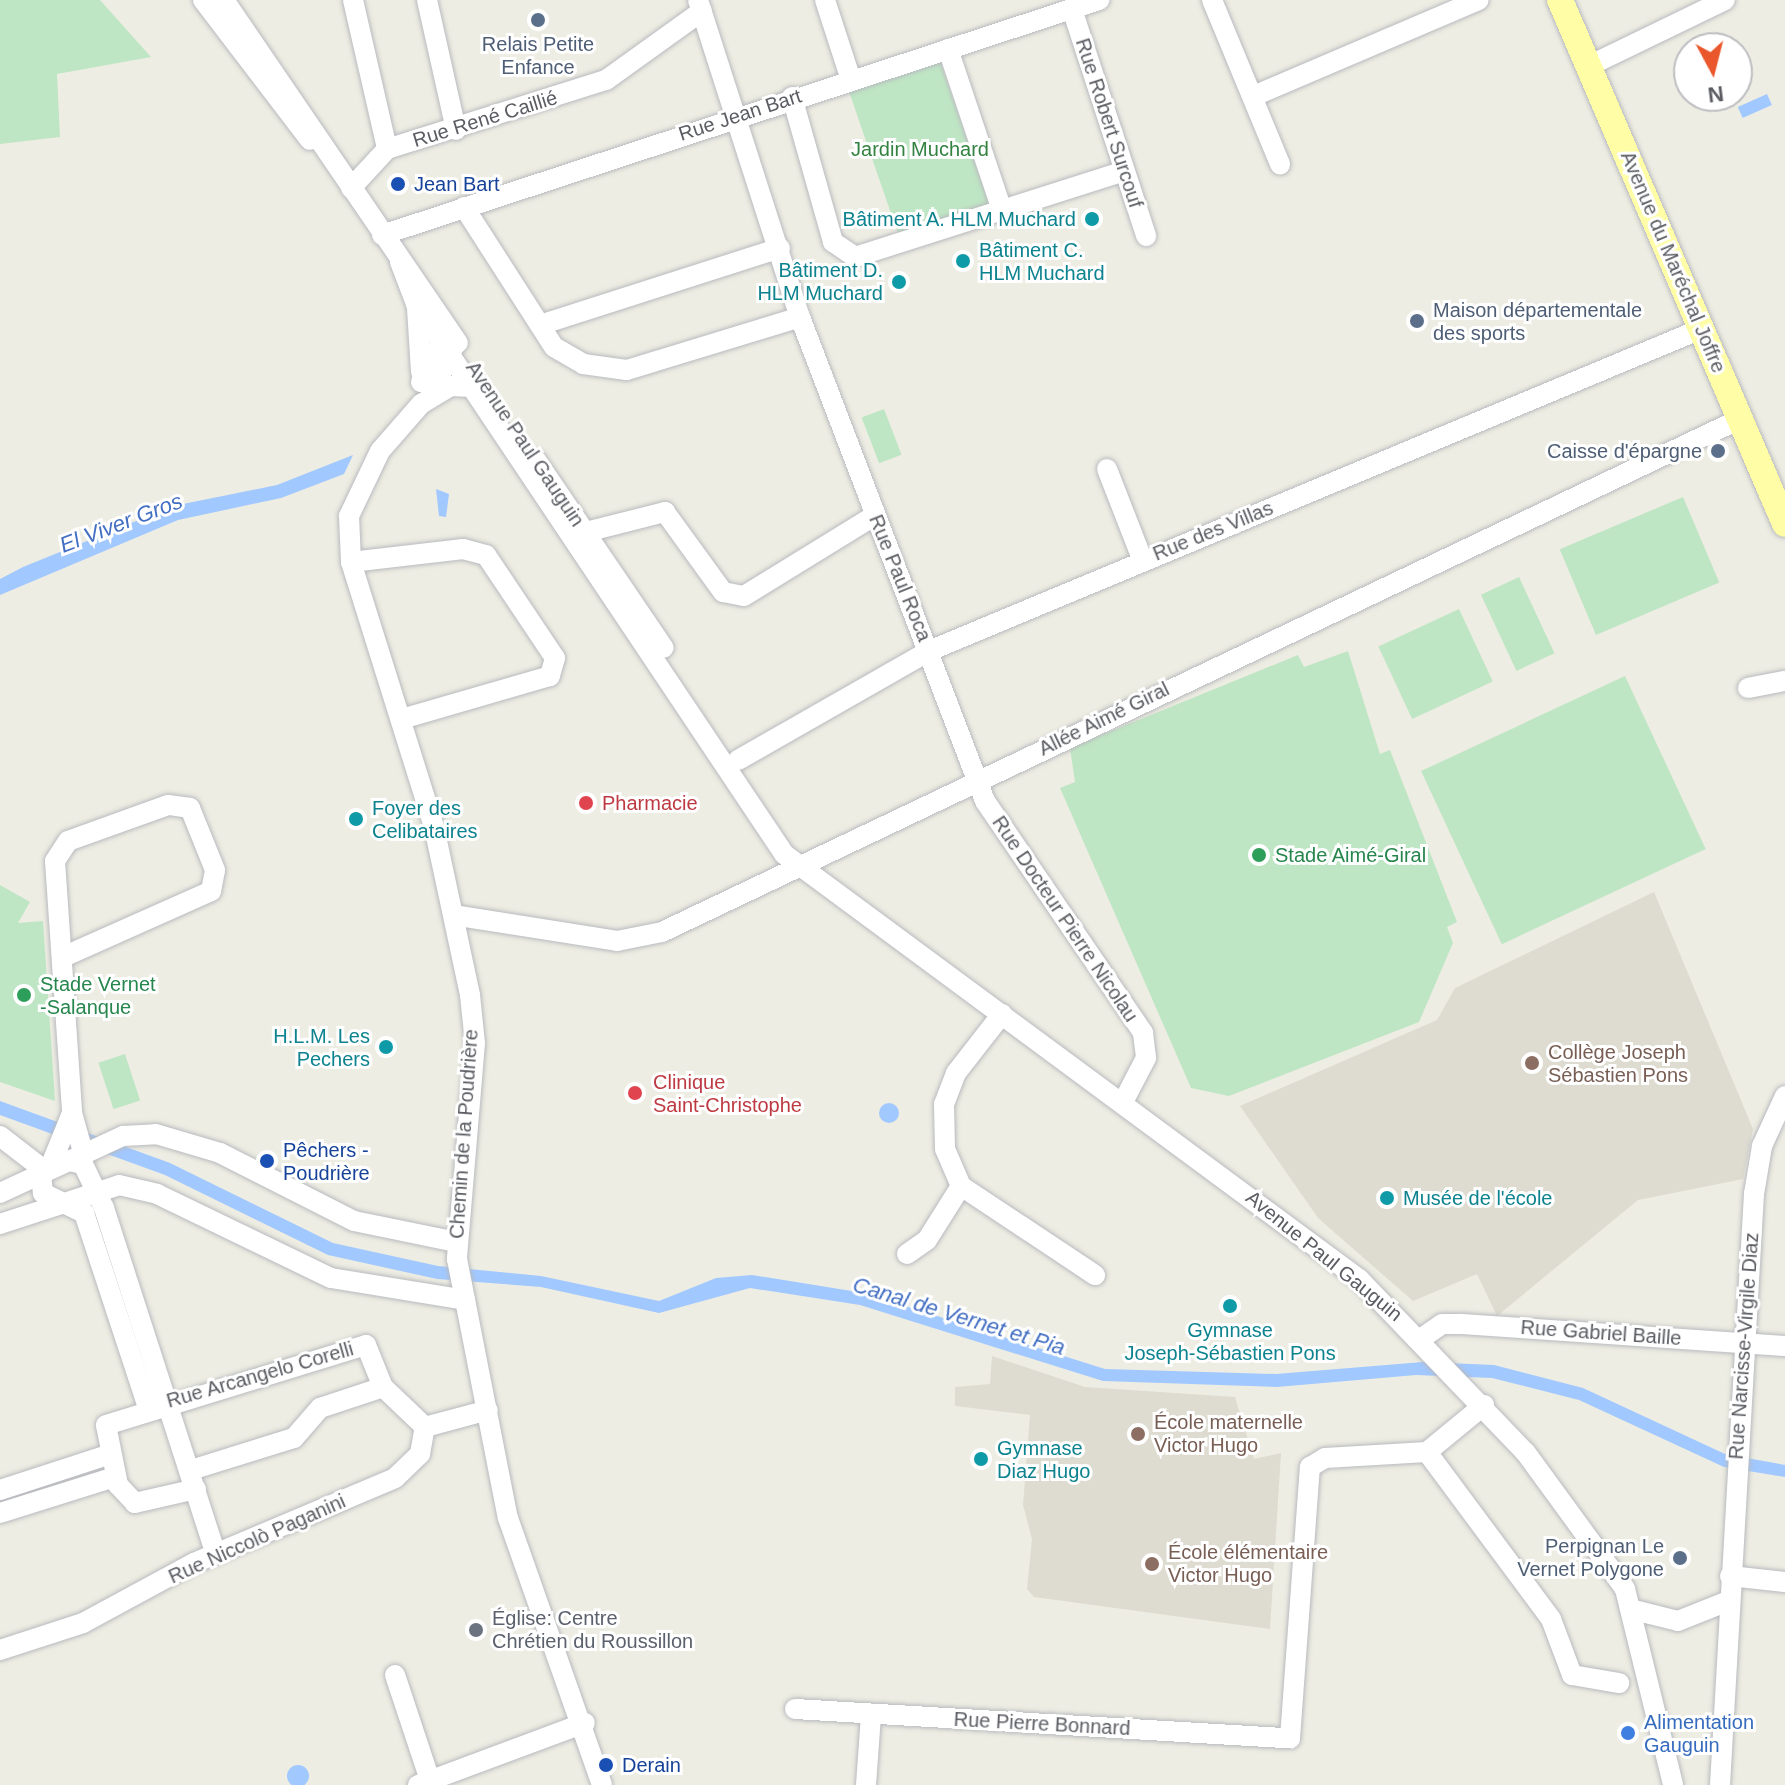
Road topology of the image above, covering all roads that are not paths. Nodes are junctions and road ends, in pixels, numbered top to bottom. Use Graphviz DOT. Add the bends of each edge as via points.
graph roads {
  1 [pos="203,0"];
  2 [pos="224,0"];
  3 [pos="353,0"];
  4 [pos="427,0"];
  5 [pos="825,0"];
  6 [pos="1099,0"];
  7 [pos="1212,0"];
  8 [pos="1479,0"];
  9 [pos="1560,0"];
  10 [pos="1725,0"];
  11 [pos="700,6"];
  12 [pos="1072,9"];
  13 [pos="948,49"];
  14 [pos="1589,66"];
  15 [pos="851,80"];
  16 [pos="1256,95"];
  17 [pos="792,97"];
  18 [pos="737,115"];
  19 [pos="456,130"];
  20 [pos="387,149"];
  21 [pos="1280,164"];
  22 [pos="1124,171"];
  23 [pos="351,188"];
  24 [pos="464,207"];
  25 [pos="1002,210"];
  26 [pos="382,235"];
  27 [pos="1146,236"];
  28 [pos="780,248"];
  29 [pos="400,262"];
  30 [pos="416,304"];
  31 [pos="800,317"];
  32 [pos="540,325"];
  33 [pos="1701,329"];
  34 [pos="450,346"];
  35 [pos="476,384"];
  36 [pos="424,394"];
  37 [pos="1740,419"];
  38 [pos="1107,469"];
  39 [pos="548,502"];
  40 [pos="874,516"];
  41 [pos="1785,524"];
  42 [pos="582,532"];
  43 [pos="1142,559"];
  44 [pos="351,562"];
  45 [pos="589,563"];
  46 [pos="929,651"];
  47 [pos="1785,681"];
  48 [pos="1748,688"];
  49 [pos="402,719"];
  50 [pos="738,760"];
  51 [pos="978,780"];
  52 [pos="800,865"];
  53 [pos="453,915"];
  54 [pos="63,957"];
  55 [pos="1002,1014"];
  56 [pos="1785,1096"];
  57 [pos="1123,1102"];
  58 [pos="72,1113"];
  59 [pos="0,1136"];
  60 [pos="57,1164"];
  61 [pos="961,1186"];
  62 [pos="91,1191"];
  63 [pos="0,1193"];
  64 [pos="66,1201"];
  65 [pos="0,1224"];
  66 [pos="456,1250"];
  67 [pos="907,1254"];
  68 [pos="1095,1275"];
  69 [pos="465,1300"];
  70 [pos="1422,1338"];
  71 [pos="1744,1343"];
  72 [pos="1785,1346"];
  73 [pos="383,1387"];
  74 [pos="169,1403"];
  75 [pos="1484,1405"];
  76 [pos="148,1408"];
  77 [pos="488,1410"];
  78 [pos="425,1427"];
  79 [pos="1427,1452"];
  80 [pos="108,1455"];
  81 [pos="115,1477"];
  82 [pos="194,1479"];
  83 [pos="0,1490"];
  84 [pos="0,1513"];
  85 [pos="216,1554"];
  86 [pos="1730,1576"];
  87 [pos="1785,1582"];
  88 [pos="1728,1601"];
  89 [pos="1634,1610"];
  90 [pos="0,1650"];
  91 [pos="395,1675"];
  92 [pos="1619,1683"];
  93 [pos="795,1709"];
  94 [pos="871,1715"];
  95 [pos="585,1723"];
  96 [pos="1713,1782"];
  97 [pos="424,1783"];
  98 [pos="602,1785"];
  99 [pos="866,1785"];
  100 [pos="1673,1785"];
  1 -- 23 [label="street"];
  2 -- 23 [label="street" via="329,145"];
  3 -- 20 [label="street"];
  4 -- 19 [label="street"];
  5 -- 15 [label="street"];
  6 -- 12 [label="street, Rue Jean Bart"];
  7 -- 16 [label="street"];
  8 -- 16 [label="street"];
  9 -- 14 [label="main road, Avenue du Maréchal Joffre"];
  10 -- 14 [label="street"];
  11 -- 18 [label="street, Rue Paul Roca"];
  11 -- 19 [label="street, Rue René Caillié" via="606,80"];
  12 -- 13 [label="street, Rue Jean Bart"];
  12 -- 22 [label="street, Rue Robert Surcouf"];
  13 -- 15 [label="street, Rue Jean Bart"];
  13 -- 25 [label="street"];
  14 -- 33 [label="main road, Avenue du Maréchal Joffre"];
  15 -- 17 [label="street, Rue Jean Bart"];
  16 -- 21 [label="street"];
  17 -- 18 [label="street, Rue Jean Bart"];
  17 -- 25 [label="street" via="842,251 862,258"];
  18 -- 24 [label="street, Rue Jean Bart"];
  18 -- 28 [label="street, Rue Paul Roca"];
  19 -- 20 [label="street, Rue René Caillié"];
  20 -- 23 [label="street"];
  22 -- 25 [label="street"];
  22 -- 27 [label="street, Rue Robert Surcouf"];
  23 -- 26 [label="street"];
  24 -- 26 [label="street, Rue Jean Bart"];
  24 -- 32 [label="street"];
  26 -- 29 [label="street"];
  28 -- 31 [label="street, Rue Paul Roca"];
  28 -- 32 [label="street"];
  29 -- 30 [label="street, Avenue Paul Gauguin"];
  29 -- 34 [label="street, Avenue Paul Gauguin"];
  30 -- 34 [label="street, Avenue Paul Gauguin"];
  30 -- 36 [label="street"];
  31 -- 32 [label="street" via="611,371 562,353"];
  31 -- 40 [label="street, Rue Paul Roca"];
  33 -- 37 [label="main road, Avenue du Maréchal Joffre"];
  33 -- 43 [label="street, Rue des Villas"];
  34 -- 35 [label="street, Avenue Paul Gauguin"];
  34 -- 36 [label="street, Chemin de la Poudrière"];
  35 -- 36 [label="street"];
  35 -- 39 [label="street, Avenue Paul Gauguin"];
  35 -- 42 [label="street, Avenue Paul Gauguin"];
  36 -- 44 [label="street, Chemin de la Poudrière" via="360,486 349,516"];
  37 -- 41 [label="main road, Avenue du Maréchal Joffre"];
  37 -- 51 [label="street, Allée Aimé Giral"];
  38 -- 43 [label="street"];
  39 -- 42 [label="street, Avenue Paul Gauguin"];
  39 -- 45 [label="street, Avenue Paul Gauguin"];
  40 -- 42 [label="street" via="744,596 723,592 665,512"];
  40 -- 46 [label="street, Rue Paul Roca"];
  42 -- 45 [label="street, Avenue Paul Gauguin"];
  42 -- 50 [label="street, Avenue Paul Gauguin"];
  43 -- 46 [label="street, Rue des Villas"];
  44 -- 49 [label="street, Chemin de la Poudrière"];
  44 -- 49 [label="street" via="463,549 486,555 556,667 550,676"];
  45 -- 52 [label="street, Avenue Paul Gauguin" via="784,854"];
  46 -- 50 [label="street, Rue des Villas"];
  46 -- 51 [label="street, Rue Paul Roca"];
  47 -- 48 [label="street"];
  49 -- 53 [label="street, Chemin de la Poudrière"];
  50 -- 52 [label="street, Avenue Paul Gauguin"];
  51 -- 52 [label="street, Allée Aimé Giral"];
  51 -- 57 [label="street, Rue Docteur Pierre Nicolau" via="985,801 1143,1033 1146,1058"];
  52 -- 53 [label="street, Allée Aimé Giral" via="640,938 617,941"];
  52 -- 55 [label="street, Avenue Paul Gauguin"];
  53 -- 66 [label="street, Chemin de la Poudrière" via="475,1043"];
  54 -- 54 [label="street" via="211,891 215,870 190,808 168,805 62,846 55,861"];
  54 -- 58 [label="street"];
  55 -- 57 [label="street, Avenue Paul Gauguin"];
  55 -- 61 [label="street" via="956,1073 944,1104 945,1149"];
  56 -- 71 [label="street, Rue Narcisse-Virgile Diaz" via="1762,1146 1754,1194"];
  57 -- 70 [label="street, Avenue Paul Gauguin" via="1359,1279"];
  58 -- 60 [label="street"];
  58 -- 60 [label="street"];
  59 -- 60 [label="street"];
  60 -- 62 [label="street" via="83,1164"];
  60 -- 63 [label="street"];
  60 -- 64 [label="street" via="43,1193"];
  60 -- 66 [label="street" via="123,1136 188,1141 354,1221"];
  61 -- 67 [label="street" via="927,1240"];
  61 -- 68 [label="street"];
  62 -- 64 [label="street"];
  62 -- 69 [label="street" via="119,1185 157,1194 331,1278"];
  62 -- 74 [label="street" via="104,1208"];
  64 -- 65 [label="street"];
  64 -- 76 [label="street" via="84,1213"];
  66 -- 69 [label="street, Chemin de la Poudrière"];
  69 -- 77 [label="street, Chemin de la Poudrière"];
  70 -- 71 [label="street, Rue Gabriel Baille" via="1442,1324 1461,1324"];
  70 -- 75 [label="street, Avenue Paul Gauguin"];
  71 -- 72 [label="street, Rue Gabriel Baille"];
  71 -- 86 [label="street, Rue Narcisse-Virgile Diaz"];
  73 -- 74 [label="street, Rue Arcangelo Corelli" via="372,1353 357,1345"];
  73 -- 78 [label="street, Rue Arcangelo Corelli"];
  73 -- 82 [label="street" via="320,1408 294,1438"];
  74 -- 76 [label="street, Rue Arcangelo Corelli"];
  74 -- 82 [label="street"];
  75 -- 79 [label="street"];
  75 -- 89 [label="street, Avenue Paul Gauguin" via="1607,1560"];
  76 -- 80 [label="street, Rue Arcangelo Corelli" via="111,1420 105,1430"];
  77 -- 78 [label="street"];
  77 -- 95 [label="street, Chemin de la Poudrière" via="519,1557"];
  78 -- 85 [label="street, Rue Niccolò Paganini" via="420,1454 395,1478"];
  79 -- 92 [label="street" via="1551,1619 1572,1675"];
  79 -- 94 [label="street, Rue Pierre Bonnard" via="1325,1458 1310,1467 1290,1738"];
  80 -- 81 [label="street"];
  80 -- 83 [label="street"];
  81 -- 82 [label="street" via="135,1503"];
  81 -- 84 [label="street"];
  82 -- 85 [label="street"];
  85 -- 90 [label="street, Rue Niccolò Paganini" via="83,1623"];
  86 -- 87 [label="street"];
  86 -- 88 [label="street, Rue Narcisse-Virgile Diaz"];
  88 -- 89 [label="street" via="1678,1621"];
  88 -- 96 [label="street, Rue Narcisse-Virgile Diaz"];
  89 -- 100 [label="street, Avenue Paul Gauguin"];
  91 -- 97 [label="street"];
  93 -- 94 [label="street, Rue Pierre Bonnard"];
  94 -- 99 [label="street"];
  95 -- 97 [label="street"];
  95 -- 98 [label="street, Chemin de la Poudrière"];
}
